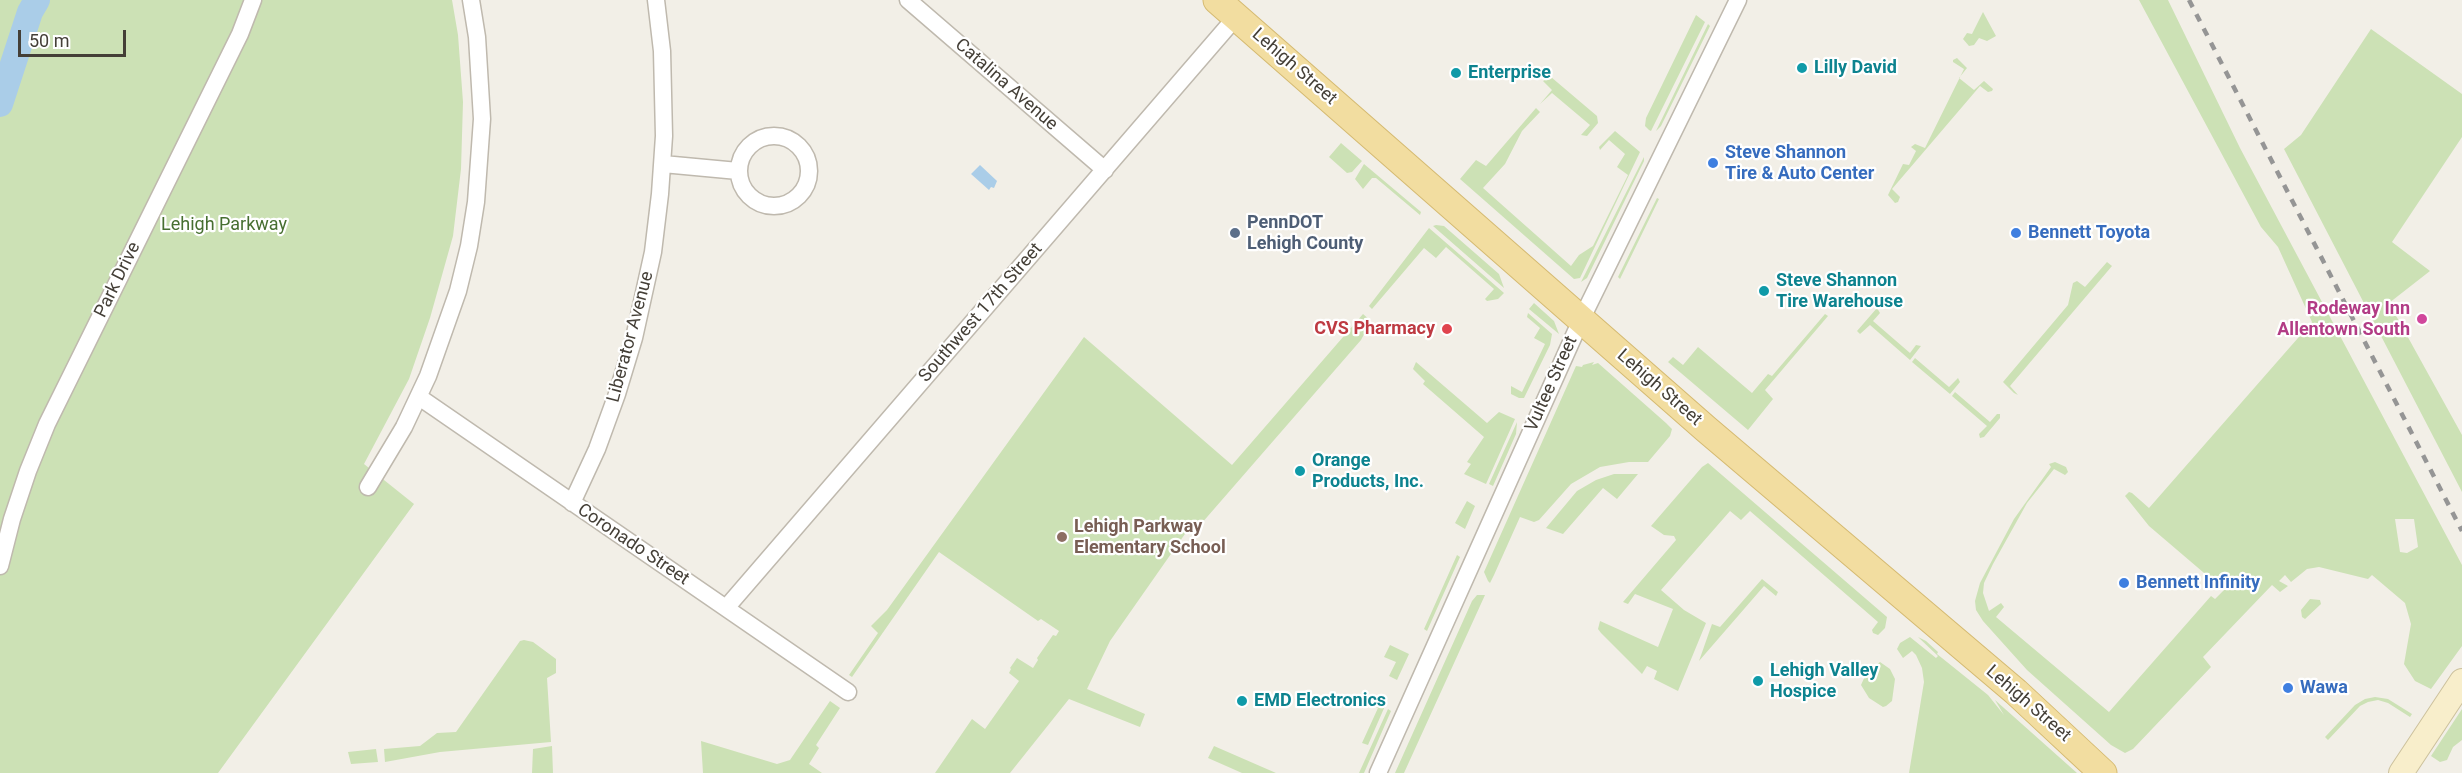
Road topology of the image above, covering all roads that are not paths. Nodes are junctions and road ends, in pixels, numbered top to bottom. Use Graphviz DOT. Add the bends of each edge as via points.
graph roads {
  1 [pos="253,0"];
  2 [pos="471,0"];
  3 [pos="656,0"];
  4 [pos="908,0"];
  5 [pos="1738,0"];
  6 [pos="1226,8"];
  7 [pos="663,164"];
  8 [pos="1105,170"];
  9 [pos="738,171"];
  10 [pos="1581,320"];
  11 [pos="419,397"];
  12 [pos="368,488"];
  13 [pos="572,503"];
  14 [pos="0,566"];
  15 [pos="726,608"];
  16 [pos="2462,681"];
  17 [pos="848,692"];
  18 [pos="1378,773"];
  19 [pos="2103,773"];
  20 [pos="2401,773"];
  1 -- 14 [label="street, Park Drive" via="240,34 47,424 28,471"];
  2 -- 11 [label="street" via="482,119 476,202 458,291"];
  3 -- 7 [label="street, Liberator Avenue" via="662,51"];
  4 -- 8 [label="street, Catalina Avenue"];
  5 -- 10 [label="street, Vultee Street"];
  6 -- 8 [label="street, Southwest 17th Street"];
  6 -- 10 [label="main road, Lehigh Street"];
  7 -- 9 [label="street"];
  7 -- 13 [label="street, Liberator Avenue" via="653,252 634,338 613,405"];
  8 -- 15 [label="street, Southwest 17th Street"];
  9 -- 9 [label="street" via="740,182 753,200 775,206 796,199 808,180 809,168 800,146 791,139 773,135 756,140 747,148"];
  10 -- 18 [label="street, Vultee Street"];
  10 -- 19 [label="main road, Lehigh Street" via="2016,692"];
  11 -- 12 [label="street"];
  11 -- 13 [label="street, Coronado Street"];
  13 -- 15 [label="street, Coronado Street"];
  15 -- 17 [label="street, Coronado Street"];
  16 -- 20 [label="street"];
}
